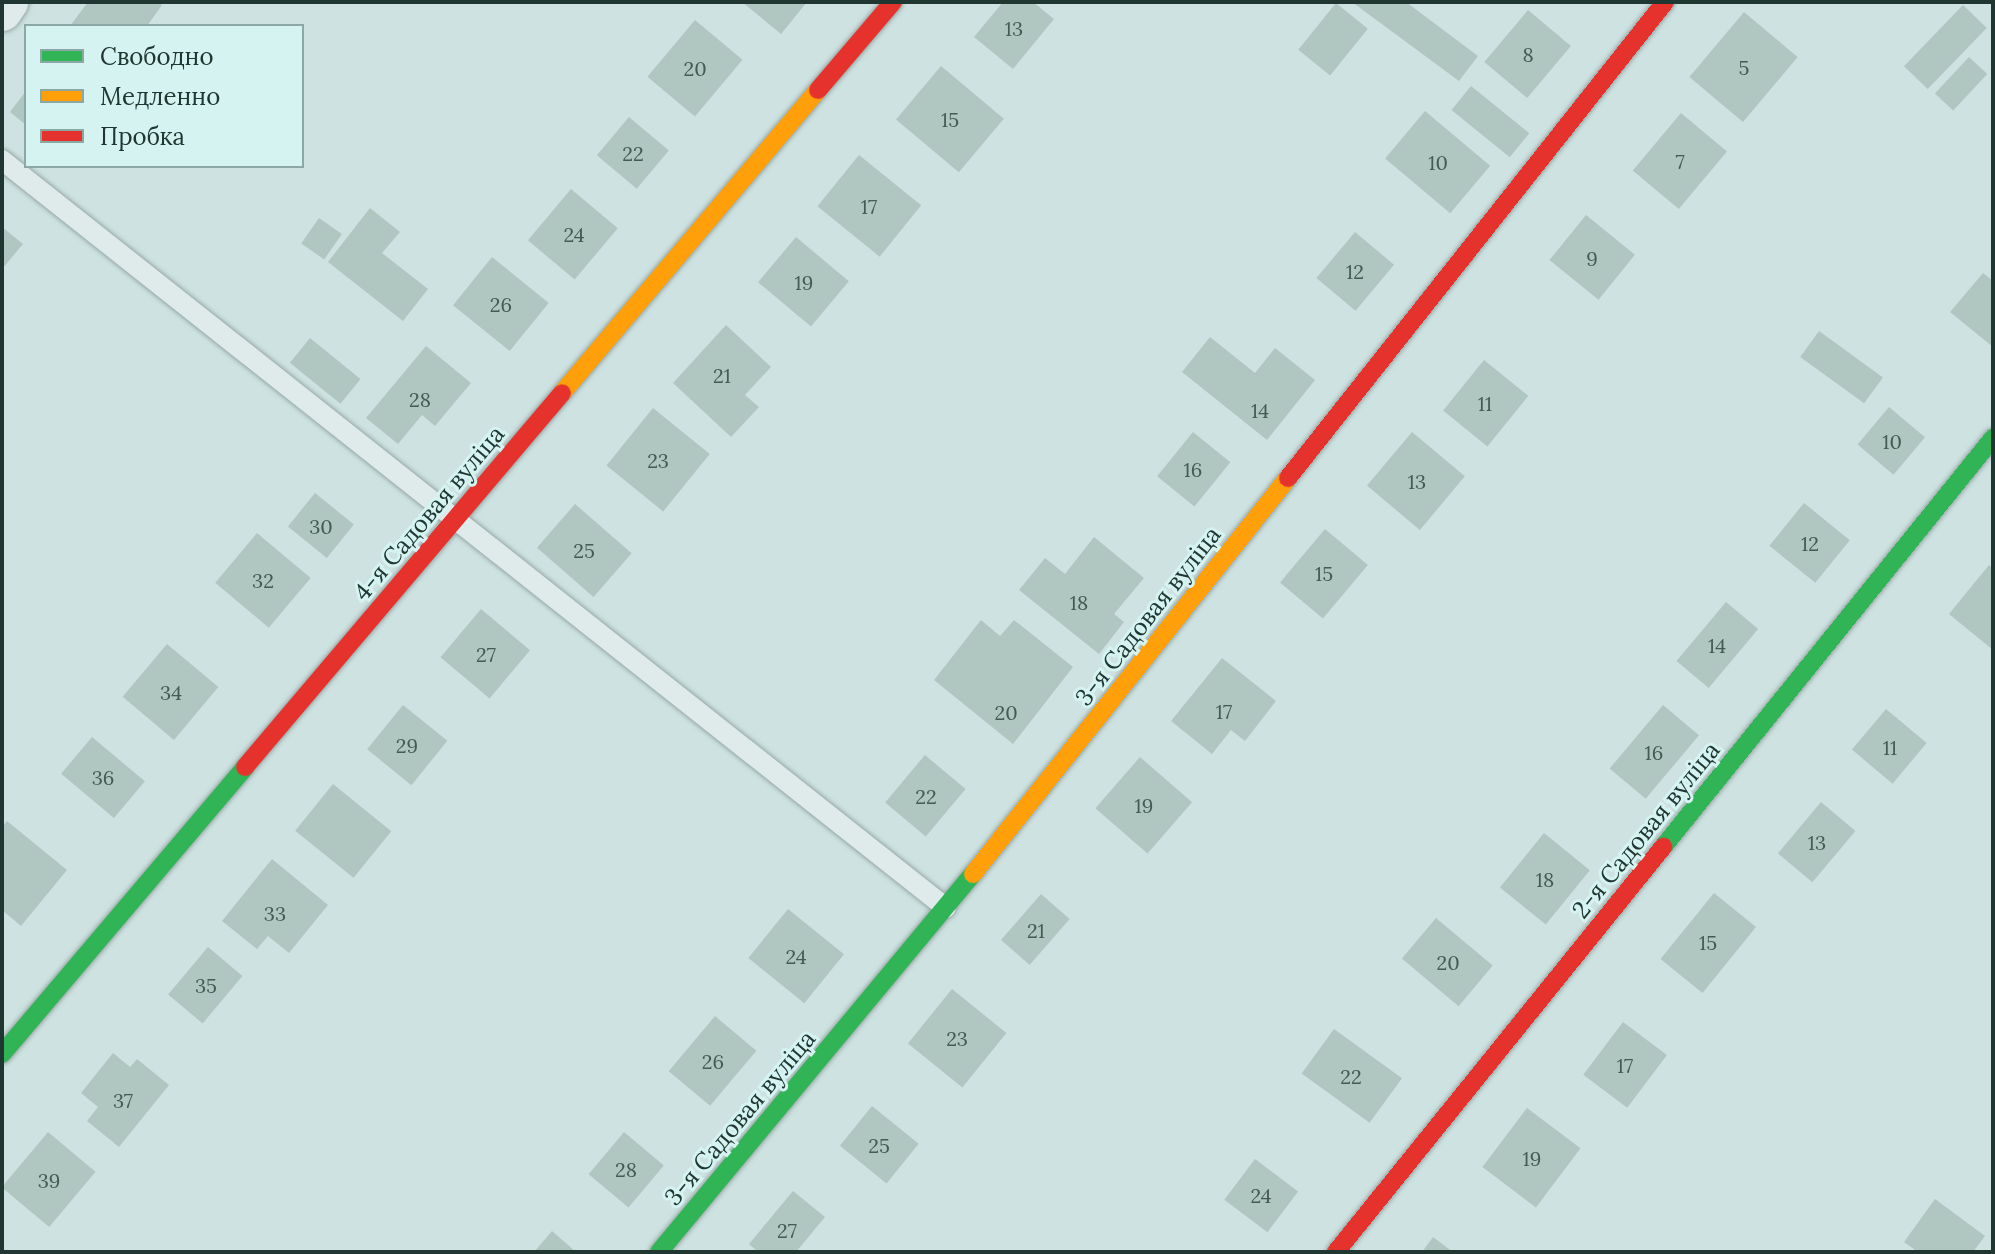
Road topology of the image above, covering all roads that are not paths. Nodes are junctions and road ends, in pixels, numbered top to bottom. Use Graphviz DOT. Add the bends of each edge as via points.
graph roads {
  1 [pos="8,2"];
  2 [pos="893,2"];
  3 [pos="1665,2"];
  4 [pos="2,11"];
  5 [pos="2,160"];
  6 [pos="1993,438"];
  7 [pos="456,519"];
  8 [pos="946,908"];
  9 [pos="2,1054"];
  10 [pos="659,1252"];
  11 [pos="1336,1252"];
  1 -- 4 [label="street"];
  2 -- 7 [label="street, 4-я Садовая вуліца"];
  3 -- 8 [label="street, 3-я Садовая вуліца"];
  5 -- 7 [label="lane"];
  6 -- 11 [label="street, 2-я Садовая вуліца"];
  7 -- 8 [label="lane"];
  7 -- 9 [label="street, 4-я Садовая вуліца"];
  8 -- 10 [label="street, 3-я Садовая вуліца"];
}
